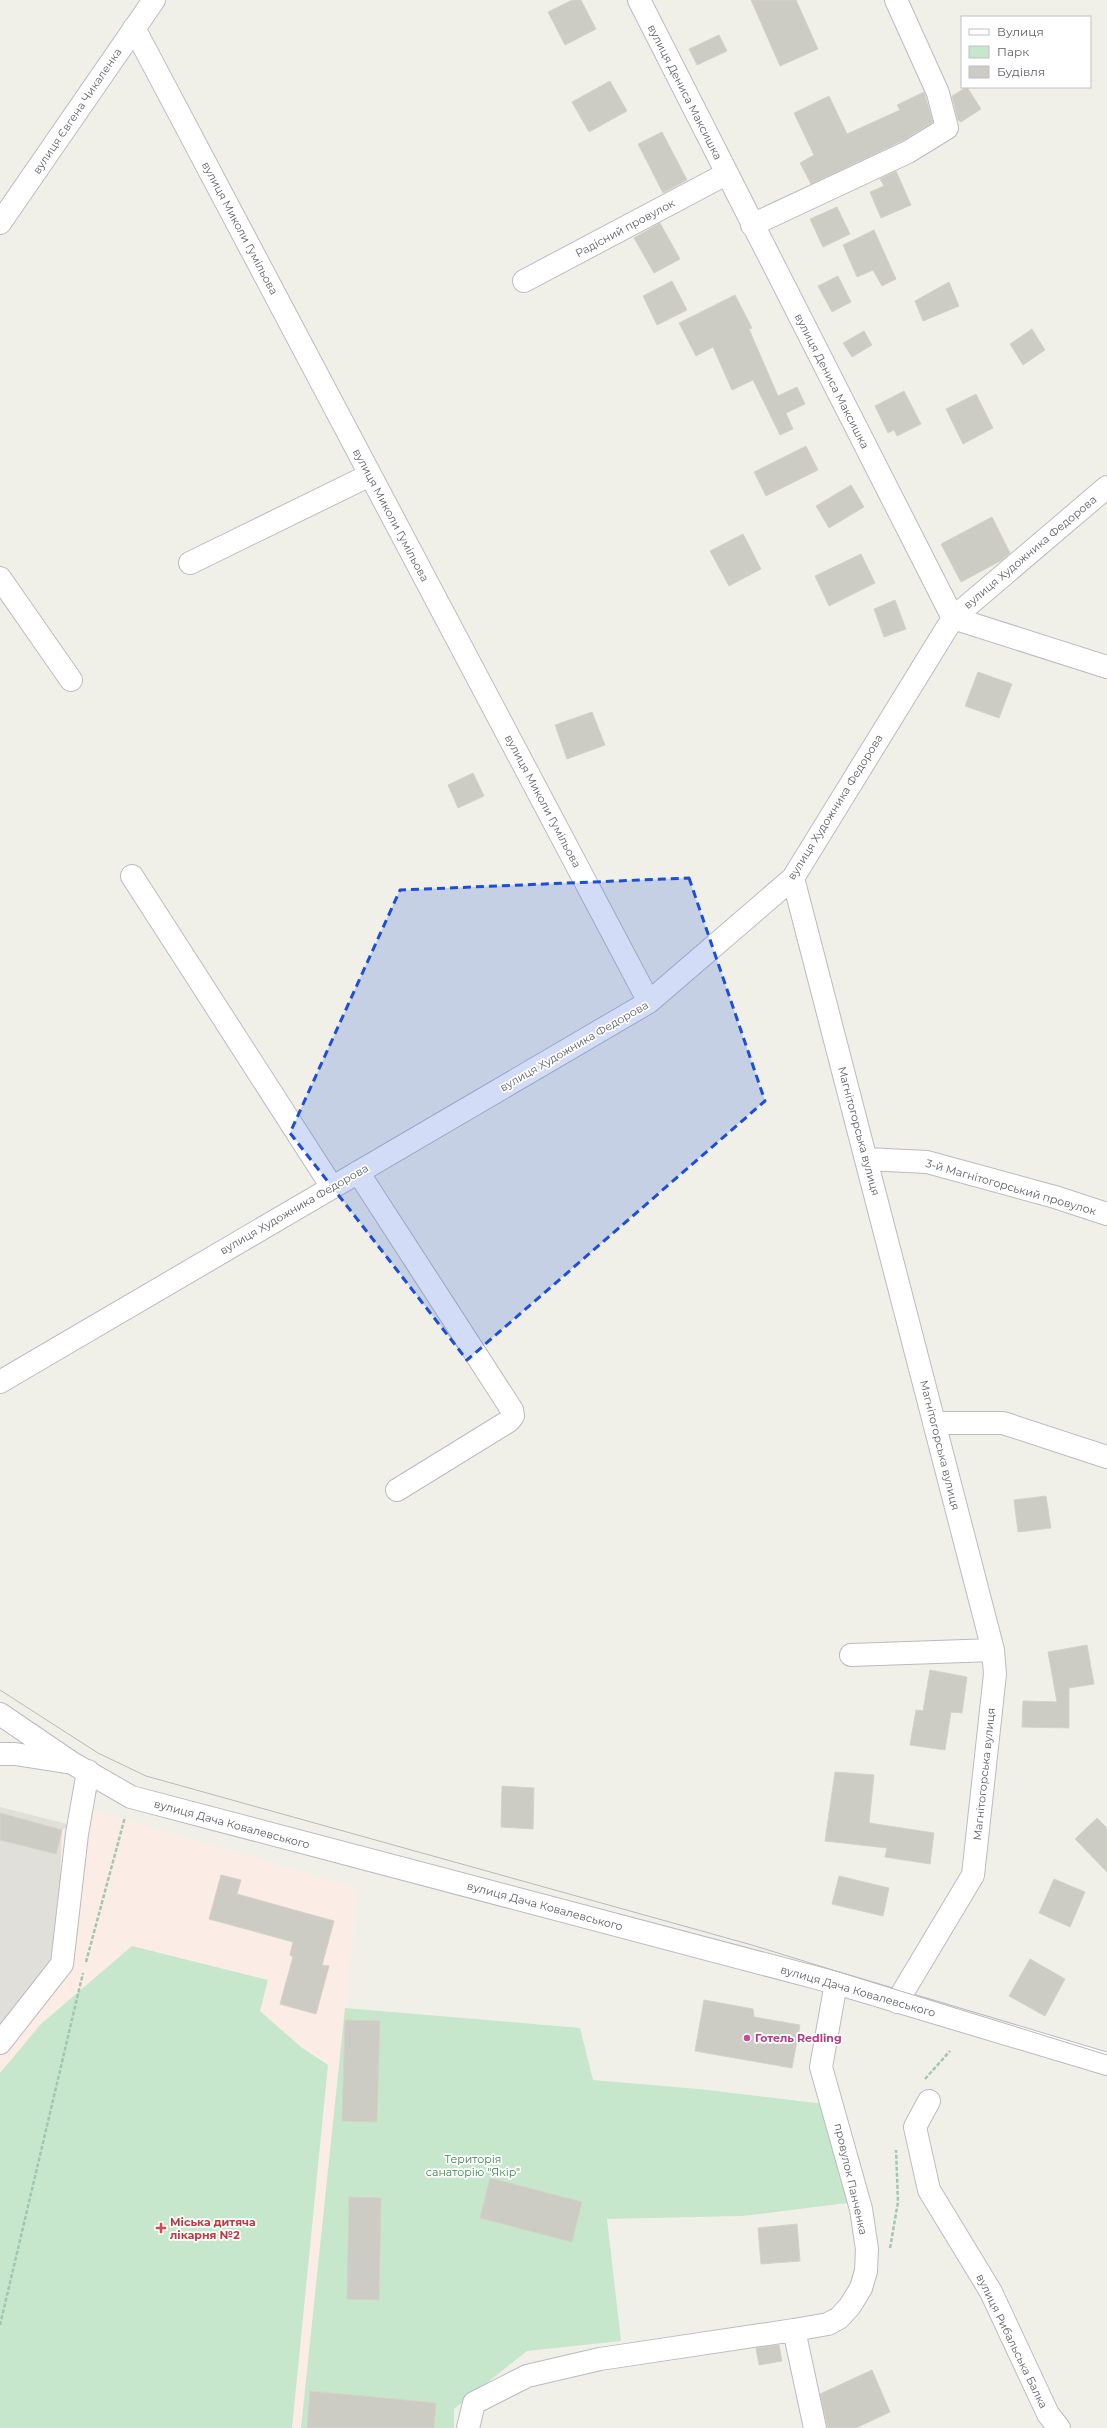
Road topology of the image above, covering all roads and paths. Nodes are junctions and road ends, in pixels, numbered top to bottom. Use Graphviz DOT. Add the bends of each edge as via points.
graph roads {
  1 [pos="154,0"];
  2 [pos="639,0"];
  3 [pos="896,0"];
  4 [pos="134,28"];
  5 [pos="726,174"];
  6 [pos="0,223"];
  7 [pos="752,225"];
  8 [pos="524,281"];
  9 [pos="370,475"];
  10 [pos="1107,487"];
  11 [pos="190,563"];
  12 [pos="0,578"];
  13 [pos="953,618"];
  14 [pos="1107,667"];
  15 [pos="71,680"];
  16 [pos="132,876"];
  17 [pos="793,878"];
  18 [pos="649,1002"];
  19 [pos="866,1159"];
  20 [pos="358,1172"];
  21 [pos="332,1187"];
  22 [pos="1107,1214"];
  23 [pos="0,1382"];
  24 [pos="934,1423"];
  25 [pos="1107,1457"];
  26 [pos="397,1490"];
  27 [pos="993,1650"];
  28 [pos="851,1655"];
  29 [pos="0,1714"];
  30 [pos="0,1754"];
  31 [pos="80,1767"];
  32 [pos="130,1797"];
  33 [pos="836,1983"];
  34 [pos="897,2002"];
  35 [pos="0,2043"];
  36 [pos="950,2051"];
  37 [pos="1107,2064"];
  38 [pos="923,2081"];
  39 [pos="929,2101"];
  40 [pos="896,2146"];
  41 [pos="889,2255"];
  42 [pos="0,2325"];
  43 [pos="794,2330"];
  44 [pos="468,2428"];
  45 [pos="815,2428"];
  46 [pos="1059,2428"];
  1 -- 4 [label="street, вулиця Євгена Чикаленка"];
  2 -- 5 [label="street, вулиця Дениса Максишка"];
  3 -- 7 [label="street" via="938,94 947,128 908,152"];
  4 -- 6 [label="street, вулиця Євгена Чикаленка"];
  4 -- 9 [label="street, вулиця Миколи Гумільова"];
  5 -- 7 [label="street, вулиця Дениса Максишка"];
  5 -- 8 [label="street, Радісний провулок"];
  7 -- 13 [label="street, вулиця Дениса Максишка"];
  9 -- 11 [label="street"];
  9 -- 18 [label="street, вулиця Миколи Гумільова"];
  10 -- 13 [label="street, вулиця Художника Федорова"];
  12 -- 15 [label="street"];
  13 -- 14 [label="street"];
  13 -- 17 [label="street, вулиця Художника Федорова"];
  16 -- 21 [label="street"];
  17 -- 18 [label="street, вулиця Художника Федорова"];
  17 -- 19 [label="street, Магнітогорська вулиця"];
  18 -- 20 [label="street, вулиця Художника Федорова"];
  19 -- 22 [label="street, 3-й Магнітогорський провулок" via="927,1162"];
  19 -- 24 [label="street, Магнітогорська вулиця"];
  20 -- 21 [label="street, вулиця Художника Федорова"];
  20 -- 26 [label="street" via="512,1410 513,1416 509,1421"];
  21 -- 23 [label="street, вулиця Художника Федорова"];
  24 -- 25 [label="street" via="1002,1423"];
  24 -- 27 [label="street, Магнітогорська вулиця"];
  27 -- 28 [label="street"];
  27 -- 34 [label="street, Магнітогорська вулиця" via="995,1674 973,1876"];
  29 -- 31 [label="street, вулиця Дача Ковалевського"];
  30 -- 31 [label="street" via="15,1754"];
  31 -- 32 [label="street, вулиця Дача Ковалевського"];
  31 -- 35 [label="street" via="77,1834 62,1964"];
  32 -- 33 [label="street, вулиця Дача Ковалевського"];
  32 -- 42 [label="path" via="84,1970"];
  33 -- 34 [label="street, вулиця Дача Ковалевського"];
  33 -- 43 [label="street, провулок Панченка" via="822,2067 861,2209 867,2249 866,2271 861,2288 839,2318 828,2324"];
  34 -- 37 [label="street, вулиця Дача Ковалевського"];
  36 -- 38 [label="path"];
  39 -- 46 [label="street, вулиця Рибальська Балка" via="915,2127 929,2190 991,2292 1048,2414"];
  40 -- 41 [label="path" via="898,2202"];
  43 -- 44 [label="street, провулок Панченка" via="600,2359 527,2376 474,2403"];
  43 -- 45 [label="street"];
}
